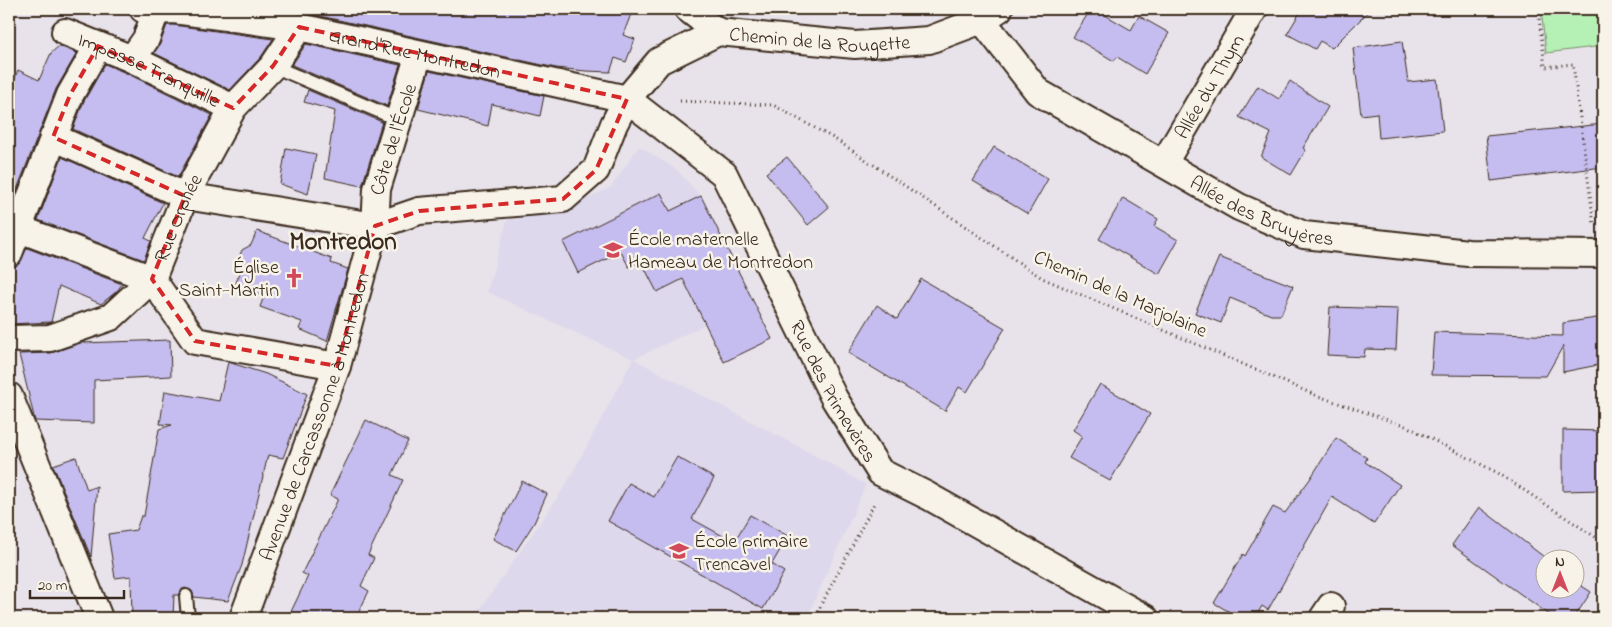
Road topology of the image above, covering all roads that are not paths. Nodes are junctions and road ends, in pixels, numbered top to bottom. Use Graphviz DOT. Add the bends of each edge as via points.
graph roads {
  1 [pos="688,9"];
  2 [pos="1254,9"];
  3 [pos="162,10"];
  4 [pos="990,14"];
  5 [pos="299,27"];
  6 [pos="65,32"];
  7 [pos="718,32"];
  8 [pos="98,46"];
  9 [pos="419,54"];
  10 [pos="132,59"];
  11 [pos="273,66"];
  12 [pos="627,99"];
  13 [pos="233,108"];
  14 [pos="399,120"];
  15 [pos="53,137"];
  16 [pos="1164,164"];
  17 [pos="185,196"];
  18 [pos="375,226"];
  19 [pos="14,227"];
  20 [pos="9,253"];
  21 [pos="1600,254"];
  22 [pos="152,279"];
  23 [pos="9,339"];
  24 [pos="337,366"];
  25 [pos="9,397"];
  26 [pos="186,596"];
  27 [pos="100,618"];
  28 [pos="188,618"];
  29 [pos="243,618"];
  30 [pos="1145,618"];
  1 -- 7 [label="street"];
  2 -- 16 [label="street, Allée du Thym"];
  3 -- 5 [label="street, Grand'Rue Montredon"];
  3 -- 10 [label="street"];
  4 -- 7 [label="street, Chemin de la Rougette" via="929,40 855,45"];
  4 -- 16 [label="street, Allée des Bruyères" via="1038,92"];
  5 -- 9 [label="street, Grand'Rue Montredon"];
  5 -- 11 [label="street, Rue Orphée"];
  6 -- 8 [label="street, Impasse Tranquille"];
  7 -- 12 [label="street, Chemin de la Rougette" via="659,61"];
  8 -- 10 [label="street, Impasse Tranquille"];
  8 -- 15 [label="street" via="70,96"];
  9 -- 12 [label="street, Grand'Rue Montredon"];
  9 -- 14 [label="street, Côte de l'École"];
  10 -- 13 [label="street, Impasse Tranquille"];
  11 -- 13 [label="street, Rue Orphée"];
  11 -- 14 [label="lane"];
  12 -- 18 [label="street" via="596,170 563,199 419,211"];
  12 -- 30 [label="street, Rue des Primevères" via="724,174 834,398 880,472"];
  13 -- 17 [label="street, Rue Orphée"];
  14 -- 18 [label="street, Côte de l'École" via="377,189"];
  15 -- 17 [label="street"];
  15 -- 19 [label="street"];
  16 -- 21 [label="street, Allée des Bruyères" via="1239,207 1304,235 1468,253"];
  17 -- 18 [label="street"];
  17 -- 22 [label="street, Rue Orphée"];
  18 -- 24 [label="street, Avenue de Carcassonne à Montredon"];
  19 -- 20 [label="street"];
  19 -- 22 [label="street"];
  22 -- 23 [label="street, Rue Orphée" via="111,317 50,338"];
  22 -- 24 [label="street" via="194,341"];
  24 -- 29 [label="street, Avenue de Carcassonne à Montredon"];
  25 -- 27 [label="street"];
  26 -- 28 [label="lane"];
}
